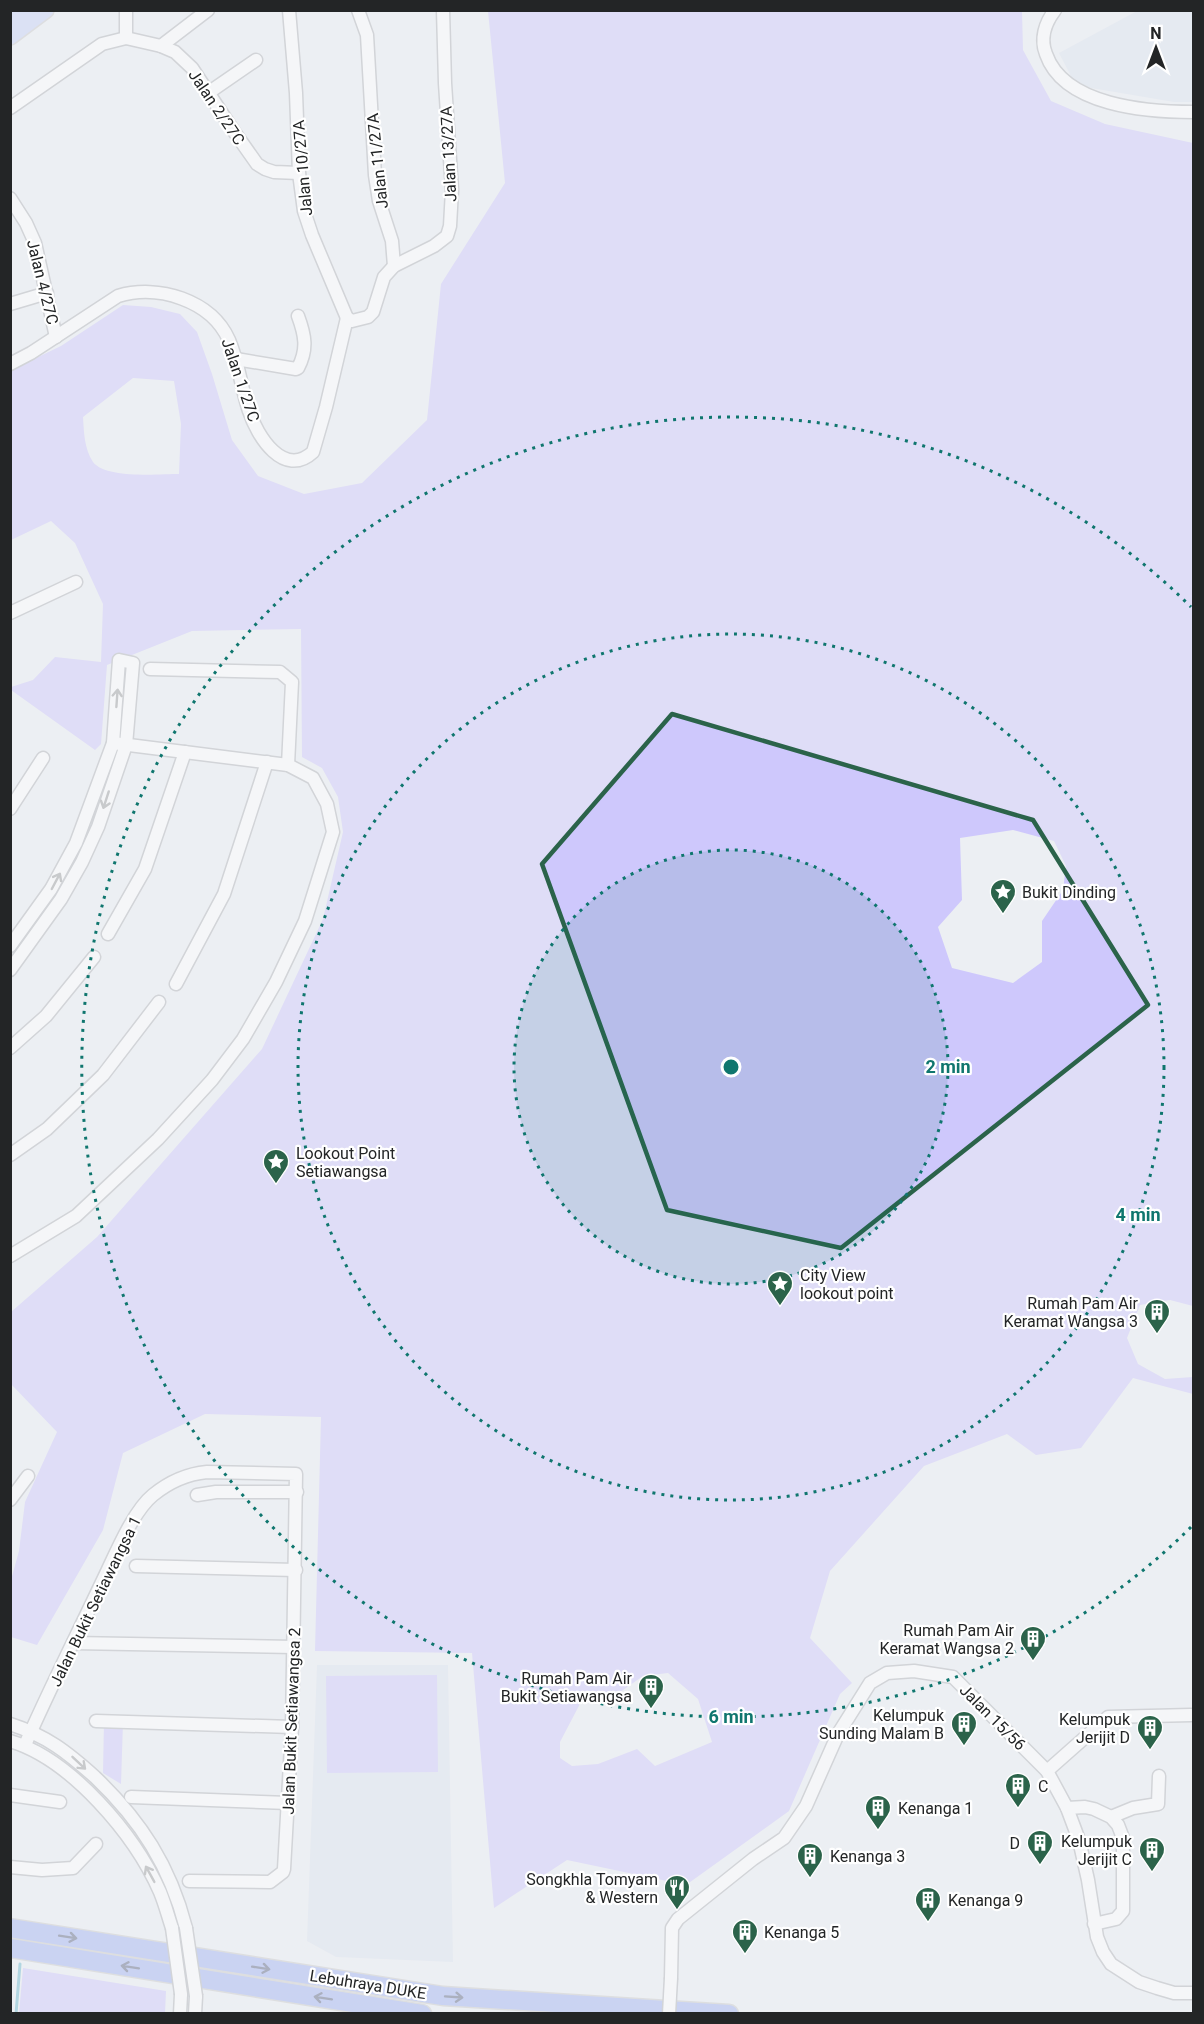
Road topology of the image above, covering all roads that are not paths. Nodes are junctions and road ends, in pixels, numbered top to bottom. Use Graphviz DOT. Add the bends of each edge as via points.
graph roads {
  1 [pos="24,10"];
  2 [pos="46,10"];
  3 [pos="126,10"];
  4 [pos="208,10"];
  5 [pos="289,10"];
  6 [pos="358,10"];
  7 [pos="443,10"];
  8 [pos="1055,10"];
  9 [pos="10,20"];
  10 [pos="10,37"];
  11 [pos="126,38"];
  12 [pos="161,46"];
  13 [pos="256,60"];
  14 [pos="208,93"];
  15 [pos="10,108"];
  16 [pos="1194,112"];
  17 [pos="299,173"];
  18 [pos="10,198"];
  19 [pos="394,266"];
  20 [pos="47,293"];
  21 [pos="10,304"];
  22 [pos="297,316"];
  23 [pos="347,318"];
  24 [pos="56,337"];
  25 [pos="236,359"];
  26 [pos="10,364"];
  27 [pos="76,582"];
  28 [pos="10,613"];
  29 [pos="150,669"];
  30 [pos="119,744"];
  31 [pos="185,752"];
  32 [pos="43,758"];
  33 [pos="267,762"];
  34 [pos="288,765"];
  35 [pos="10,808"];
  36 [pos="10,927"];
  37 [pos="24,930"];
  38 [pos="108,934"];
  39 [pos="10,946"];
  40 [pos="94,957"];
  41 [pos="10,970"];
  42 [pos="176,984"];
  43 [pos="159,1002"];
  44 [pos="10,1048"];
  45 [pos="10,1155"];
  46 [pos="10,1256"];
  47 [pos="294,1473"];
  48 [pos="28,1476"];
  49 [pos="297,1492"];
  50 [pos="197,1495"];
  51 [pos="10,1500"];
  52 [pos="136,1566"];
  53 [pos="296,1570"];
  54 [pos="73,1643"];
  55 [pos="294,1647"];
  56 [pos="1191,1715"];
  57 [pos="96,1721"];
  58 [pos="10,1724"];
  59 [pos="292,1726"];
  60 [pos="31,1731"];
  61 [pos="10,1741"];
  62 [pos="25,1745"];
  63 [pos="1047,1772"];
  64 [pos="1159,1776"];
  65 [pos="10,1795"];
  66 [pos="131,1797"];
  67 [pos="60,1802"];
  68 [pos="288,1803"];
  69 [pos="1067,1809"];
  70 [pos="1111,1817"];
  71 [pos="96,1844"];
  72 [pos="10,1867"];
  73 [pos="189,1881"];
  74 [pos="1094,1924"];
  75 [pos="10,1928"];
  76 [pos="10,1948"];
  77 [pos="1194,1993"];
  78 [pos="180,2013"];
  79 [pos="195,2013"];
  80 [pos="422,2013"];
  81 [pos="669,2013"];
  82 [pos="729,2013"];
  1 -- 9 [label="main road"];
  2 -- 10 [label="main road"];
  3 -- 11 [label="street"];
  4 -- 12 [label="street"];
  5 -- 17 [label="street, Jalan 10/27A"];
  6 -- 19 [label="street, Jalan 11/27A" via="367,35 378,201 392,241"];
  7 -- 19 [label="street, Jalan 13/27A" via="452,190 450,226 447,237"];
  8 -- 16 [label="street" via="1044,33 1043,46 1049,63 1072,87 1100,100 1164,112"];
  11 -- 12 [label="street, Jalan 2/27C"];
  11 -- 15 [label="street" via="90,51"];
  12 -- 14 [label="street, Jalan 2/27C" via="183,58"];
  13 -- 14 [label="street"];
  14 -- 17 [label="street, Jalan 2/27C" via="257,164 274,172"];
  17 -- 23 [label="street, Jalan 10/27A" via="307,222"];
  18 -- 20 [label="street, Jalan 4/27C" via="35,243"];
  19 -- 23 [label="street" via="384,277 373,312 352,321"];
  20 -- 21 [label="street"];
  20 -- 24 [label="street, Jalan 4/27C"];
  22 -- 25 [label="street" via="306,338 298,368"];
  23 -- 25 [label="street, Jalan 1/27C" via="313,452 299,460 280,457 262,438 248,410"];
  24 -- 25 [label="street, Jalan 1/27C" via="118,296 160,292 188,301 214,319"];
  24 -- 26 [label="street, Jalan 1/27C"];
  27 -- 28 [label="street"];
  29 -- 34 [label="street" via="280,672 292,682"];
  30 -- 30 [label="street, one-way" via="119,660 133,663"];
  30 -- 31 [label="street"];
  37 -- 30 [label="street, one-way" via="76,843"];
  30 -- 41 [label="street, one-way" via="98,827 82,862 61,899"];
  31 -- 33 [label="street"];
  31 -- 38 [label="street" via="145,869"];
  32 -- 35 [label="street"];
  33 -- 34 [label="street"];
  33 -- 42 [label="street" via="224,894"];
  34 -- 46 [label="street" via="314,778 327,804 333,832 305,921 276,982 243,1039 158,1139 76,1216"];
  36 -- 37 [label="street"];
  37 -- 39 [label="street"];
  40 -- 44 [label="street" via="46,1016"];
  43 -- 45 [label="street" via="103,1075 47,1129"];
  47 -- 49 [label="street, Jalan Bukit Setiawangsa 2"];
  47 -- 54 [label="street, Jalan Bukit Setiawangsa 1" via="192,1474 151,1496 137,1513"];
  48 -- 51 [label="street"];
  49 -- 50 [label="street"];
  49 -- 53 [label="street, Jalan Bukit Setiawangsa 2"];
  52 -- 53 [label="street"];
  53 -- 55 [label="street, Jalan Bukit Setiawangsa 2"];
  54 -- 55 [label="street"];
  54 -- 60 [label="street, Jalan Bukit Setiawangsa 1"];
  55 -- 59 [label="street, Jalan Bukit Setiawangsa 2"];
  56 -- 63 [label="street" via="1108,1717"];
  57 -- 59 [label="street"];
  58 -- 60 [label="street"];
  59 -- 68 [label="street, Jalan Bukit Setiawangsa 2"];
  60 -- 62 [label="street, Jalan Bukit Setiawangsa 1"];
  60 -- 79 [label="street, one-way, bridge" via="70,1754 116,1797 146,1834 179,1901 196,1996"];
  61 -- 62 [label="street"];
  78 -- 62 [label="street, one-way, bridge" via="172,1928 160,1893 134,1845 71,1776"];
  63 -- 69 [label="street, Jalan 15/56"];
  63 -- 81 [label="street, Jalan 15/56, bridge" via="953,1677 914,1671 887,1673 870,1683 844,1725 806,1806 784,1838 678,1919 672,1928"];
  64 -- 70 [label="street" via="1158,1804 1132,1808"];
  65 -- 67 [label="street"];
  66 -- 68 [label="street"];
  68 -- 73 [label="street, Jalan Bukit Setiawangsa 2" via="284,1869 273,1882"];
  69 -- 70 [label="street" via="1085,1807"];
  69 -- 74 [label="street, Jalan 15/56" via="1079,1840"];
  70 -- 74 [label="street" via="1123,1838 1123,1911 1116,1920"];
  71 -- 72 [label="street" via="73,1868"];
  74 -- 77 [label="street, Jalan 15/56" via="1102,1952 1123,1973 1174,1993"];
  75 -- 82 [label="highway, Lebuhraya DUKE, one-way" via="443,1996"];
  80 -- 76 [label="highway, Lebuhraya DUKE, one-way"];
}
